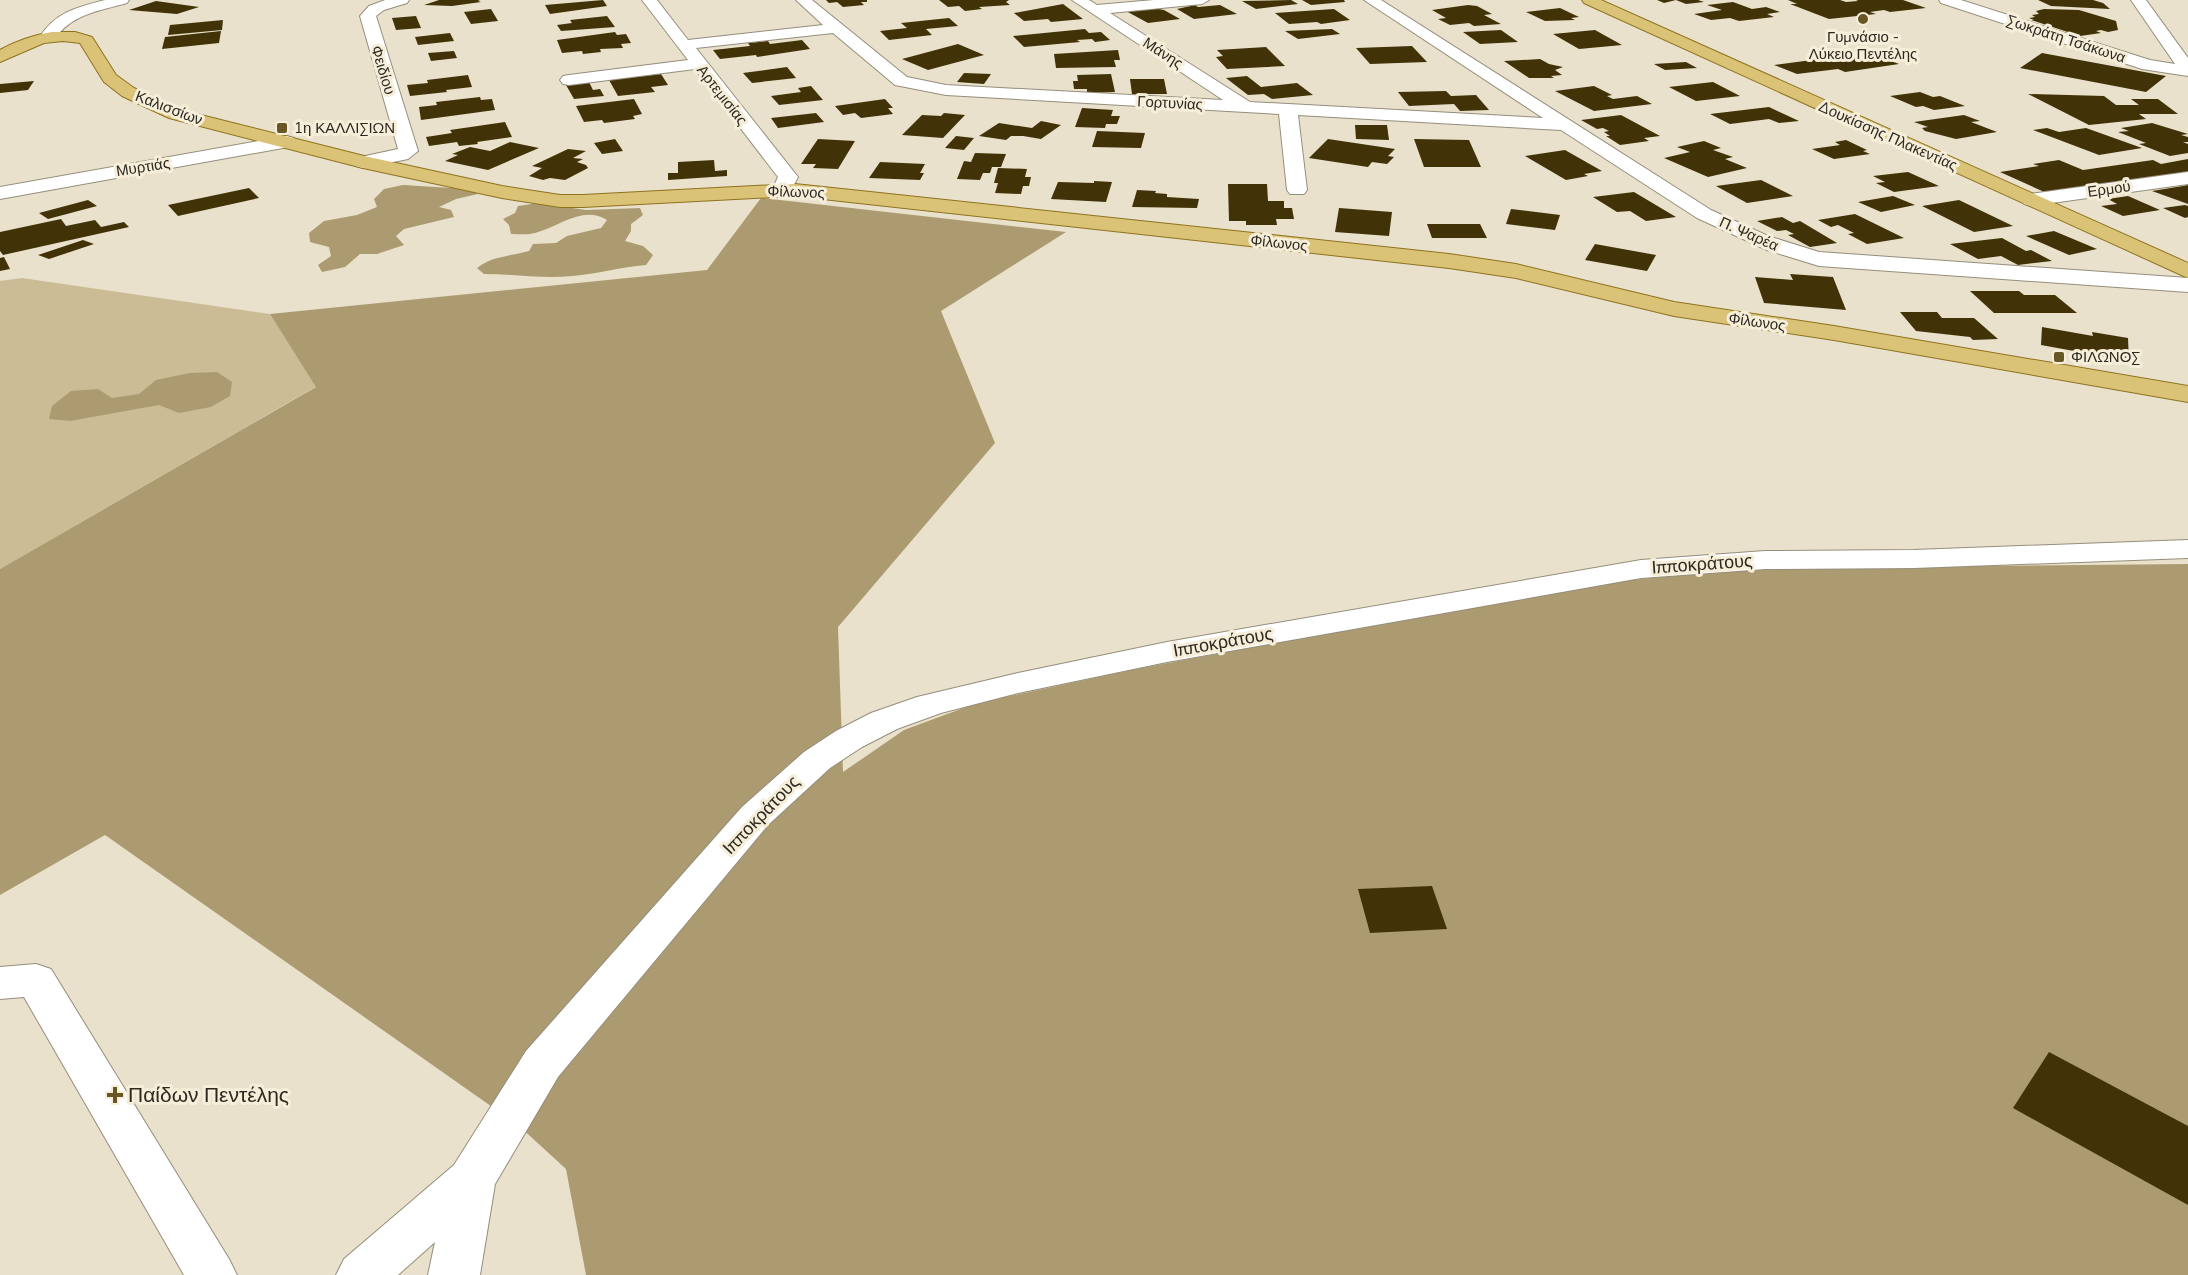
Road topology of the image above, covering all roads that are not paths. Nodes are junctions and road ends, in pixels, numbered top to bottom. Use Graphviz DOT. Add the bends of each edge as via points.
graph roads {
  1 [pos="122,0"];
  2 [pos="402,0"];
  3 [pos="649,0"];
  4 [pos="803,0"];
  5 [pos="1079,0"];
  6 [pos="1202,0"];
  7 [pos="1371,0"];
  8 [pos="1589,0"];
  9 [pos="1946,0"];
  10 [pos="2138,0"];
  11 [pos="1095,10"];
  12 [pos="835,28"];
  13 [pos="48,37"];
  14 [pos="683,45"];
  15 [pos="0,57"];
  16 [pos="698,64"];
  17 [pos="2188,71"];
  18 [pos="569,80"];
  19 [pos="1245,107"];
  20 [pos="1288,111"];
  21 [pos="1567,125"];
  22 [pos="287,142"];
  23 [pos="363,162"];
  24 [pos="2188,178"];
  25 [pos="782,190"];
  26 [pos="1297,190"];
  27 [pos="0,193"];
  28 [pos="2031,200"];
  29 [pos="2188,271"];
  30 [pos="2188,285"];
  31 [pos="2188,394"];
  32 [pos="2188,549"];
  33 [pos="0,983"];
  34 [pos="471,1180"];
  35 [pos="211,1275"];
  36 [pos="362,1275"];
  37 [pos="454,1275"];
  1 -- 13 [label="street" via="62,19"];
  2 -- 23 [label="street, Φειδίου" via="371,11 368,16 408,151"];
  3 -- 14 [label="street, Αρτεμισίας"];
  4 -- 12 [label="street, Γορτυνίας"];
  5 -- 11 [label="street, Μάνης"];
  6 -- 11 [label="street"];
  7 -- 21 [label="street, Π. Ψαρέα"];
  8 -- 28 [label="main road, Δουκίσσης Πλακεντίας"];
  9 -- 17 [label="street, Σωκράτη Τσάκωνα" via="2148,65"];
  10 -- 17 [label="street"];
  11 -- 19 [label="street, Μάνης"];
  12 -- 14 [label="street"];
  12 -- 19 [label="street, Γορτυνίας" via="901,81 946,90"];
  13 -- 15 [label="main road, Καλισσίων" via="25,42"];
  13 -- 22 [label="main road, Καλισσίων" via="86,40 110,78 150,103 202,122"];
  14 -- 16 [label="street, Αρτεμισίας"];
  16 -- 18 [label="street"];
  16 -- 25 [label="street, Αρτεμισίας" via="788,177"];
  19 -- 20 [label="street, Γορτυνίας"];
  20 -- 21 [label="street, Γορτυνίας"];
  20 -- 26 [label="street"];
  21 -- 30 [label="street, Π. Ψαρέα" via="1704,214 1790,252 1819,259"];
  22 -- 23 [label="main road, Καλισσίων"];
  22 -- 27 [label="street, Μυρτιάς"];
  23 -- 25 [label="main road, Φίλωνος" via="472,187 560,201"];
  24 -- 28 [label="street, Ερμού"];
  25 -- 31 [label="main road, Φίλωνος" via="1484,266 1683,310"];
  28 -- 29 [label="main road, Δουκίσσης Πλακεντίας"];
  32 -- 34 [label="street, Ιπποκράτους" via="1755,561 1641,569 1167,652 1018,683 929,705 884,721 817,760 755,816 542,1064"];
  33 -- 35 [label="street" via="36,980"];
  34 -- 36 [label="street"];
  34 -- 37 [label="street"];
}
